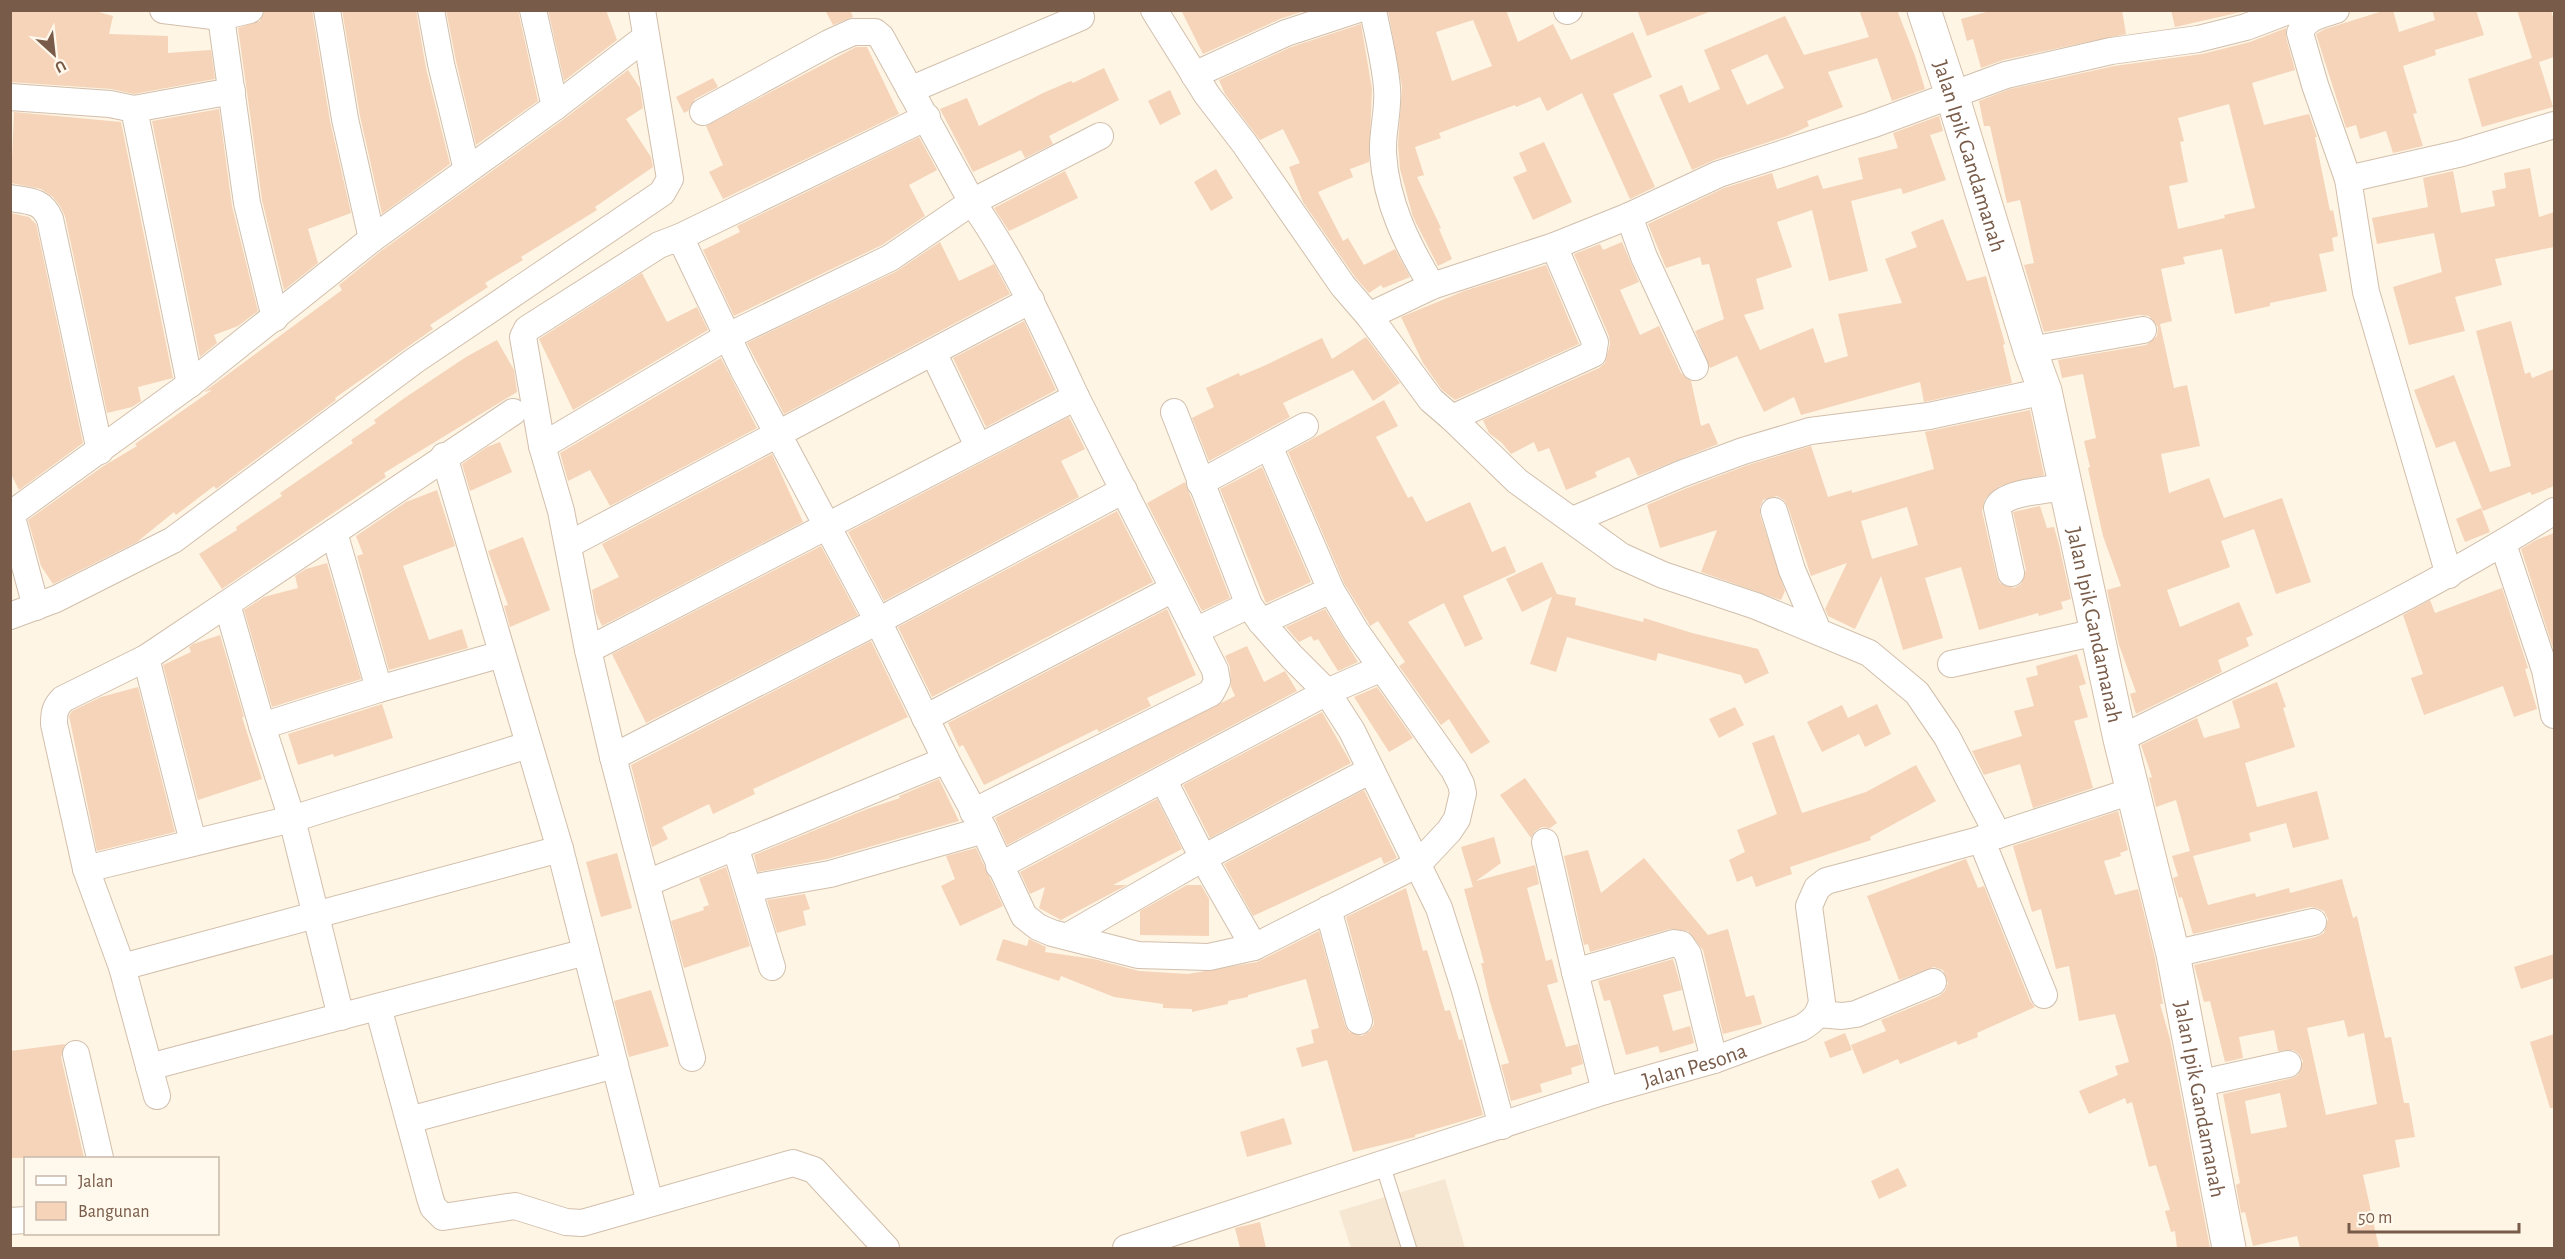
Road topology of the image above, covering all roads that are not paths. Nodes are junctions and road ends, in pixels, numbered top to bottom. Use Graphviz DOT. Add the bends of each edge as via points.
graph roads {
  1 [pos="163,10"];
  2 [pos="250,10"];
  3 [pos="327,10"];
  4 [pos="431,10"];
  5 [pos="533,10"];
  6 [pos="642,10"];
  7 [pos="1154,10"];
  8 [pos="1356,10"];
  9 [pos="1373,10"];
  10 [pos="1924,10"];
  11 [pos="2336,10"];
  12 [pos="2304,13"];
  13 [pos="221,14"];
  14 [pos="1081,17"];
  15 [pos="646,37"];
  16 [pos="1194,75"];
  17 [pos="910,90"];
  18 [pos="232,91"];
  19 [pos="1952,95"];
  20 [pos="10,97"];
  21 [pos="555,107"];
  22 [pos="134,110"];
  23 [pos="703,112"];
  24 [pos="927,117"];
  25 [pos="2554,125"];
  26 [pos="1100,136"];
  27 [pos="467,170"];
  28 [pos="2348,179"];
  29 [pos="10,198"];
  30 [pos="972,202"];
  31 [pos="1629,216"];
  32 [pos="680,237"];
  33 [pos="372,239"];
  34 [pos="1554,246"];
  35 [pos="1432,286"];
  36 [pos="1031,300"];
  37 [pos="1369,316"];
  38 [pos="275,318"];
  39 [pos="2143,330"];
  40 [pos="728,336"];
  41 [pos="2030,350"];
  42 [pos="933,352"];
  43 [pos="1695,367"];
  44 [pos="190,384"];
  45 [pos="2045,391"];
  46 [pos="1076,397"];
  47 [pos="513,412"];
  48 [pos="1174,412"];
  49 [pos="1452,418"];
  50 [pos="1305,426"];
  51 [pos="778,435"];
  52 [pos="542,446"];
  53 [pos="978,446"];
  54 [pos="1269,446"];
  55 [pos="100,451"];
  56 [pos="444,456"];
  57 [pos="1200,483"];
  58 [pos="2066,488"];
  59 [pos="1124,490"];
  60 [pos="1774,511"];
  61 [pos="2554,511"];
  62 [pos="11,512"];
  63 [pos="1573,520"];
  64 [pos="829,527"];
  65 [pos="334,532"];
  66 [pos="2503,544"];
  67 [pos="568,545"];
  68 [pos="2011,573"];
  69 [pos="2449,575"];
  70 [pos="1173,589"];
  71 [pos="1331,590"];
  72 [pos="227,604"];
  73 [pos="36,607"];
  74 [pos="1255,614"];
  75 [pos="10,616"];
  76 [pos="878,621"];
  77 [pos="1195,631"];
  78 [pos="1818,631"];
  79 [pos="2097,632"];
  80 [pos="588,650"];
  81 [pos="502,654"];
  82 [pos="146,658"];
  83 [pos="1951,664"];
  84 [pos="1382,668"];
  85 [pos="379,688"];
  86 [pos="1328,692"];
  87 [pos="2554,715"];
  88 [pos="925,718"];
  89 [pos="262,726"];
  90 [pos="2120,739"];
  91 [pos="528,745"];
  92 [pos="613,757"];
  93 [pos="946,760"];
  94 [pos="1371,770"];
  95 [pos="1164,778"];
  96 [pos="2134,790"];
  97 [pos="292,819"];
  98 [pos="978,821"];
  99 [pos="1989,837"];
  100 [pos="193,842"];
  101 [pos="1545,842"];
  102 [pos="735,846"];
  103 [pos="560,849"];
  104 [pos="1203,858"];
  105 [pos="1418,864"];
  106 [pos="999,866"];
  107 [pos="86,869"];
  108 [pos="647,883"];
  109 [pos="750,892"];
  110 [pos="1328,909"];
  111 [pos="316,915"];
  112 [pos="2313,922"];
  113 [pos="1068,936"];
  114 [pos="1254,947"];
  115 [pos="586,952"];
  116 [pos="2173,954"];
  117 [pos="772,967"];
  118 [pos="122,968"];
  119 [pos="1575,972"];
  120 [pos="1933,982"];
  121 [pos="2044,995"];
  122 [pos="378,1006"];
  123 [pos="1818,1014"];
  124 [pos="341,1017"];
  125 [pos="1359,1021"];
  126 [pos="76,1054"];
  127 [pos="692,1059"];
  128 [pos="1714,1060"];
  129 [pos="2288,1064"];
  130 [pos="615,1065"];
  131 [pos="149,1067"];
  132 [pos="2198,1084"];
  133 [pos="1605,1091"];
  134 [pos="157,1096"];
  135 [pos="409,1120"];
  136 [pos="1502,1126"];
  137 [pos="100,1157"];
  138 [pos="1383,1166"];
  139 [pos="650,1203"];
  140 [pos="1140,1246"];
  141 [pos="886,1248"];
  142 [pos="1409,1248"];
  143 [pos="2229,1248"];
  1 -- 13 [label="street"];
  2 -- 13 [label="street"];
  3 -- 33 [label="street" via="345,119"];
  4 -- 27 [label="street"];
  5 -- 21 [label="street"];
  6 -- 15 [label="street"];
  7 -- 16 [label="street"];
  8 -- 16 [label="street" via="1286,33"];
  9 -- 35 [label="street" via="1387,87 1383,154 1390,196 1400,228"];
  10 -- 19 [label="street, Jalan Ipik Gandamanah"];
  11 -- 12 [label="street"];
  12 -- 19 [label="street" via="2198,39 2111,51 2006,75"];
  12 -- 28 [label="street" via="2300,33"];
  13 -- 18 [label="street"];
  14 -- 17 [label="street"];
  15 -- 21 [label="street"];
  15 -- 73 [label="street" via="670,179 662,193 414,361 173,540"];
  16 -- 37 [label="street" via="1343,286"];
  17 -- 23 [label="street" via="881,37 875,32 853,32"];
  17 -- 24 [label="street"];
  18 -- 22 [label="street"];
  18 -- 38 [label="street" via="247,203"];
  19 -- 31 [label="street" via="1719,174"];
  19 -- 41 [label="street, Jalan Ipik Gandamanah"];
  20 -- 22 [label="street" via="110,104"];
  21 -- 27 [label="street"];
  22 -- 44 [label="street"];
  24 -- 30 [label="street"];
  24 -- 32 [label="street"];
  25 -- 28 [label="street" via="2462,153"];
  26 -- 30 [label="street"];
  27 -- 33 [label="street"];
  28 -- 69 [label="street" via="2366,292"];
  29 -- 55 [label="street" via="37,202 50,219"];
  30 -- 36 [label="street"];
  30 -- 40 [label="street" via="890,258"];
  31 -- 34 [label="street"];
  31 -- 43 [label="street"];
  32 -- 40 [label="street"];
  32 -- 52 [label="street" via="659,245 527,329 523,337"];
  33 -- 38 [label="street"];
  34 -- 35 [label="street"];
  34 -- 49 [label="street" via="1595,342 1593,354"];
  35 -- 37 [label="street"];
  36 -- 42 [label="street"];
  36 -- 46 [label="street"];
  37 -- 49 [label="street" via="1431,400"];
  38 -- 44 [label="street"];
  39 -- 41 [label="street"];
  40 -- 51 [label="street"];
  40 -- 52 [label="street"];
  41 -- 45 [label="street, Jalan Ipik Gandamanah"];
  42 -- 51 [label="street"];
  42 -- 53 [label="street"];
  44 -- 55 [label="street"];
  45 -- 58 [label="street, Jalan Ipik Gandamanah"];
  45 -- 63 [label="street" via="1929,416 1810,431 1681,474"];
  46 -- 53 [label="street"];
  46 -- 59 [label="street"];
  47 -- 56 [label="street"];
  48 -- 57 [label="street"];
  49 -- 63 [label="street" via="1517,481"];
  50 -- 54 [label="street"];
  51 -- 64 [label="street"];
  51 -- 67 [label="street"];
  52 -- 67 [label="street"];
  53 -- 64 [label="street"];
  54 -- 57 [label="street"];
  54 -- 71 [label="street"];
  55 -- 62 [label="street"];
  56 -- 65 [label="street"];
  56 -- 81 [label="street"];
  57 -- 74 [label="street"];
  58 -- 68 [label="street" via="2007,497 1998,504"];
  58 -- 79 [label="street, Jalan Ipik Gandamanah"];
  59 -- 70 [label="street"];
  59 -- 76 [label="street"];
  60 -- 78 [label="street" via="1792,570"];
  61 -- 66 [label="street"];
  62 -- 73 [label="street"];
  63 -- 78 [label="street" via="1636,564"];
  64 -- 76 [label="street"];
  64 -- 80 [label="street"];
  65 -- 72 [label="street"];
  65 -- 85 [label="street"];
  66 -- 69 [label="street"];
  66 -- 87 [label="street" via="2545,670"];
  67 -- 80 [label="street"];
  69 -- 90 [label="street"];
  70 -- 77 [label="street"];
  70 -- 88 [label="street"];
  71 -- 74 [label="street"];
  71 -- 84 [label="street"];
  72 -- 82 [label="street"];
  72 -- 89 [label="street"];
  73 -- 75 [label="street"];
  74 -- 77 [label="street"];
  74 -- 86 [label="street"];
  76 -- 88 [label="street"];
  76 -- 92 [label="street"];
  77 -- 98 [label="street" via="1215,670 1217,681 1211,693"];
  78 -- 99 [label="street" via="1869,653 1917,693 1947,737"];
  79 -- 83 [label="street"];
  79 -- 90 [label="street, Jalan Ipik Gandamanah"];
  80 -- 92 [label="street"];
  81 -- 85 [label="street"];
  81 -- 91 [label="street"];
  82 -- 100 [label="street"];
  82 -- 107 [label="street" via="63,699 54,713"];
  84 -- 86 [label="street"];
  84 -- 105 [label="street" via="1461,784 1457,819"];
  85 -- 89 [label="street"];
  86 -- 94 [label="street"];
  86 -- 95 [label="street"];
  88 -- 93 [label="street"];
  89 -- 97 [label="street"];
  90 -- 96 [label="street, Jalan Ipik Gandamanah"];
  91 -- 97 [label="street"];
  91 -- 103 [label="street"];
  92 -- 108 [label="street"];
  93 -- 98 [label="street"];
  93 -- 102 [label="street"];
  94 -- 104 [label="street"];
  94 -- 105 [label="street"];
  95 -- 104 [label="street"];
  95 -- 106 [label="street"];
  96 -- 99 [label="street"];
  96 -- 116 [label="street, Jalan Ipik Gandamanah"];
  97 -- 100 [label="street"];
  97 -- 111 [label="street"];
  98 -- 106 [label="street"];
  98 -- 109 [label="street" via="830,874 762,886"];
  99 -- 121 [label="street"];
  99 -- 123 [label="street" via="1826,881 1817,888 1809,906 1822,992"];
  100 -- 107 [label="street"];
  101 -- 119 [label="street"];
  102 -- 108 [label="street"];
  102 -- 109 [label="street"];
  103 -- 111 [label="street"];
  103 -- 115 [label="street"];
  104 -- 113 [label="street"];
  104 -- 114 [label="street"];
  105 -- 110 [label="street"];
  105 -- 136 [label="street" via="1442,918"];
  106 -- 113 [label="street" via="1024,916 1038,927"];
  107 -- 118 [label="street"];
  108 -- 127 [label="street"];
  109 -- 117 [label="street"];
  110 -- 114 [label="street"];
  110 -- 125 [label="street"];
  111 -- 118 [label="street"];
  111 -- 124 [label="street"];
  112 -- 116 [label="street"];
  113 -- 114 [label="street" via="1138,955 1209,957"];
  115 -- 122 [label="street"];
  115 -- 130 [label="street"];
  116 -- 132 [label="street, Jalan Ipik Gandamanah"];
  118 -- 131 [label="street"];
  119 -- 128 [label="street" via="1681,944 1688,954"];
  119 -- 133 [label="street"];
  120 -- 123 [label="street" via="1856,1014"];
  122 -- 124 [label="street"];
  122 -- 135 [label="street"];
  123 -- 128 [label="street, Jalan Pesona" via="1801,1028"];
  124 -- 131 [label="street"];
  126 -- 137 [label="street"];
  128 -- 133 [label="street, Jalan Pesona"];
  129 -- 132 [label="street"];
  130 -- 135 [label="street"];
  130 -- 139 [label="street"];
  131 -- 134 [label="street"];
  132 -- 143 [label="street, Jalan Ipik Gandamanah"];
  133 -- 136 [label="street, Jalan Pesona"];
  135 -- 139 [label="street" via="433,1207 443,1217 515,1206 582,1223"];
  136 -- 138 [label="street, Jalan Pesona"];
  138 -- 140 [label="street, Jalan Pesona"];
  138 -- 142 [label="lane"];
  139 -- 141 [label="street" via="784,1165 803,1165 814,1170"];
}
